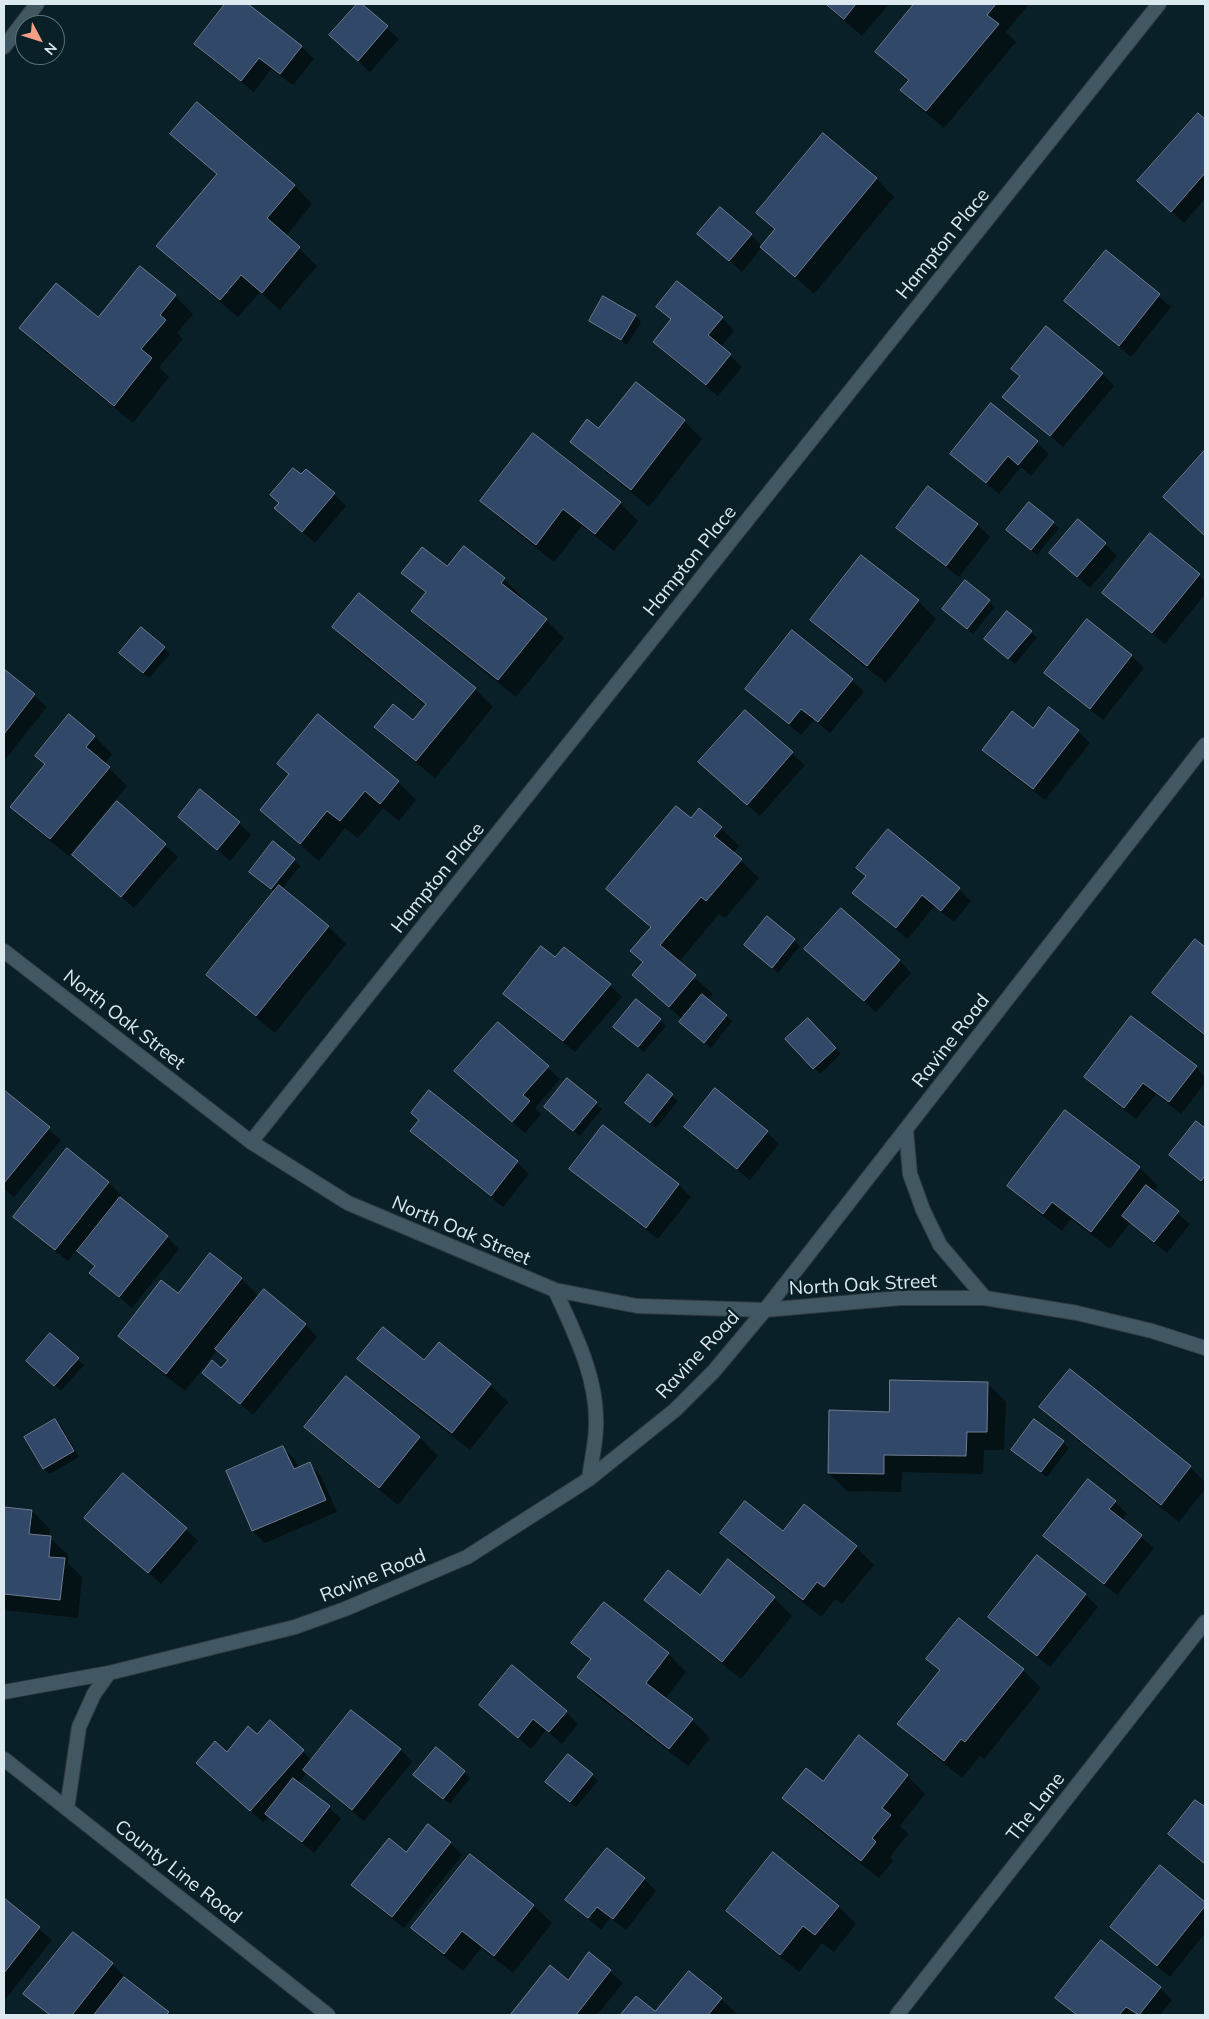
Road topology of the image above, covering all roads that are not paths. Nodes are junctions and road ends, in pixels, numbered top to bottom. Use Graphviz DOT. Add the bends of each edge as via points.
graph roads {
  1 [pos="37,4"];
  2 [pos="1159,4"];
  3 [pos="4,47"];
  4 [pos="1205,745"];
  5 [pos="4,951"];
  6 [pos="906,1130"];
  7 [pos="251,1142"];
  8 [pos="554,1290"];
  9 [pos="986,1298"];
  10 [pos="765,1310"];
  11 [pos="1205,1348"];
  12 [pos="589,1479"];
  13 [pos="1205,1622"];
  14 [pos="109,1673"];
  15 [pos="4,1692"];
  16 [pos="4,1759"];
  17 [pos="67,1809"];
  18 [pos="328,2015"];
  19 [pos="897,2015"];
  1 -- 3 [label="street"];
  2 -- 7 [label="street, Hampton Place"];
  4 -- 6 [label="street, Ravine Road"];
  5 -- 7 [label="street, North Oak Street"];
  6 -- 9 [label="street, North Oak Street" via="910,1174 923,1210 940,1245"];
  6 -- 10 [label="street, Ravine Road"];
  7 -- 8 [label="street, North Oak Street" via="348,1203"];
  8 -- 10 [label="street, North Oak Street" via="637,1306"];
  8 -- 12 [label="street" via="592,1382 596,1425"];
  9 -- 10 [label="street, North Oak Street" via="900,1298"];
  9 -- 11 [label="street, North Oak Street" via="1077,1313"];
  10 -- 12 [label="street, Ravine Road" via="714,1371 681,1403"];
  12 -- 14 [label="street, Ravine Road" via="467,1557 345,1609 295,1627"];
  13 -- 19 [label="street, The Lane"];
  14 -- 15 [label="street, Ravine Road"];
  14 -- 17 [label="street" via="94,1694 79,1727"];
  16 -- 17 [label="street, County Line Road"];
  17 -- 18 [label="street, County Line Road"];
}
